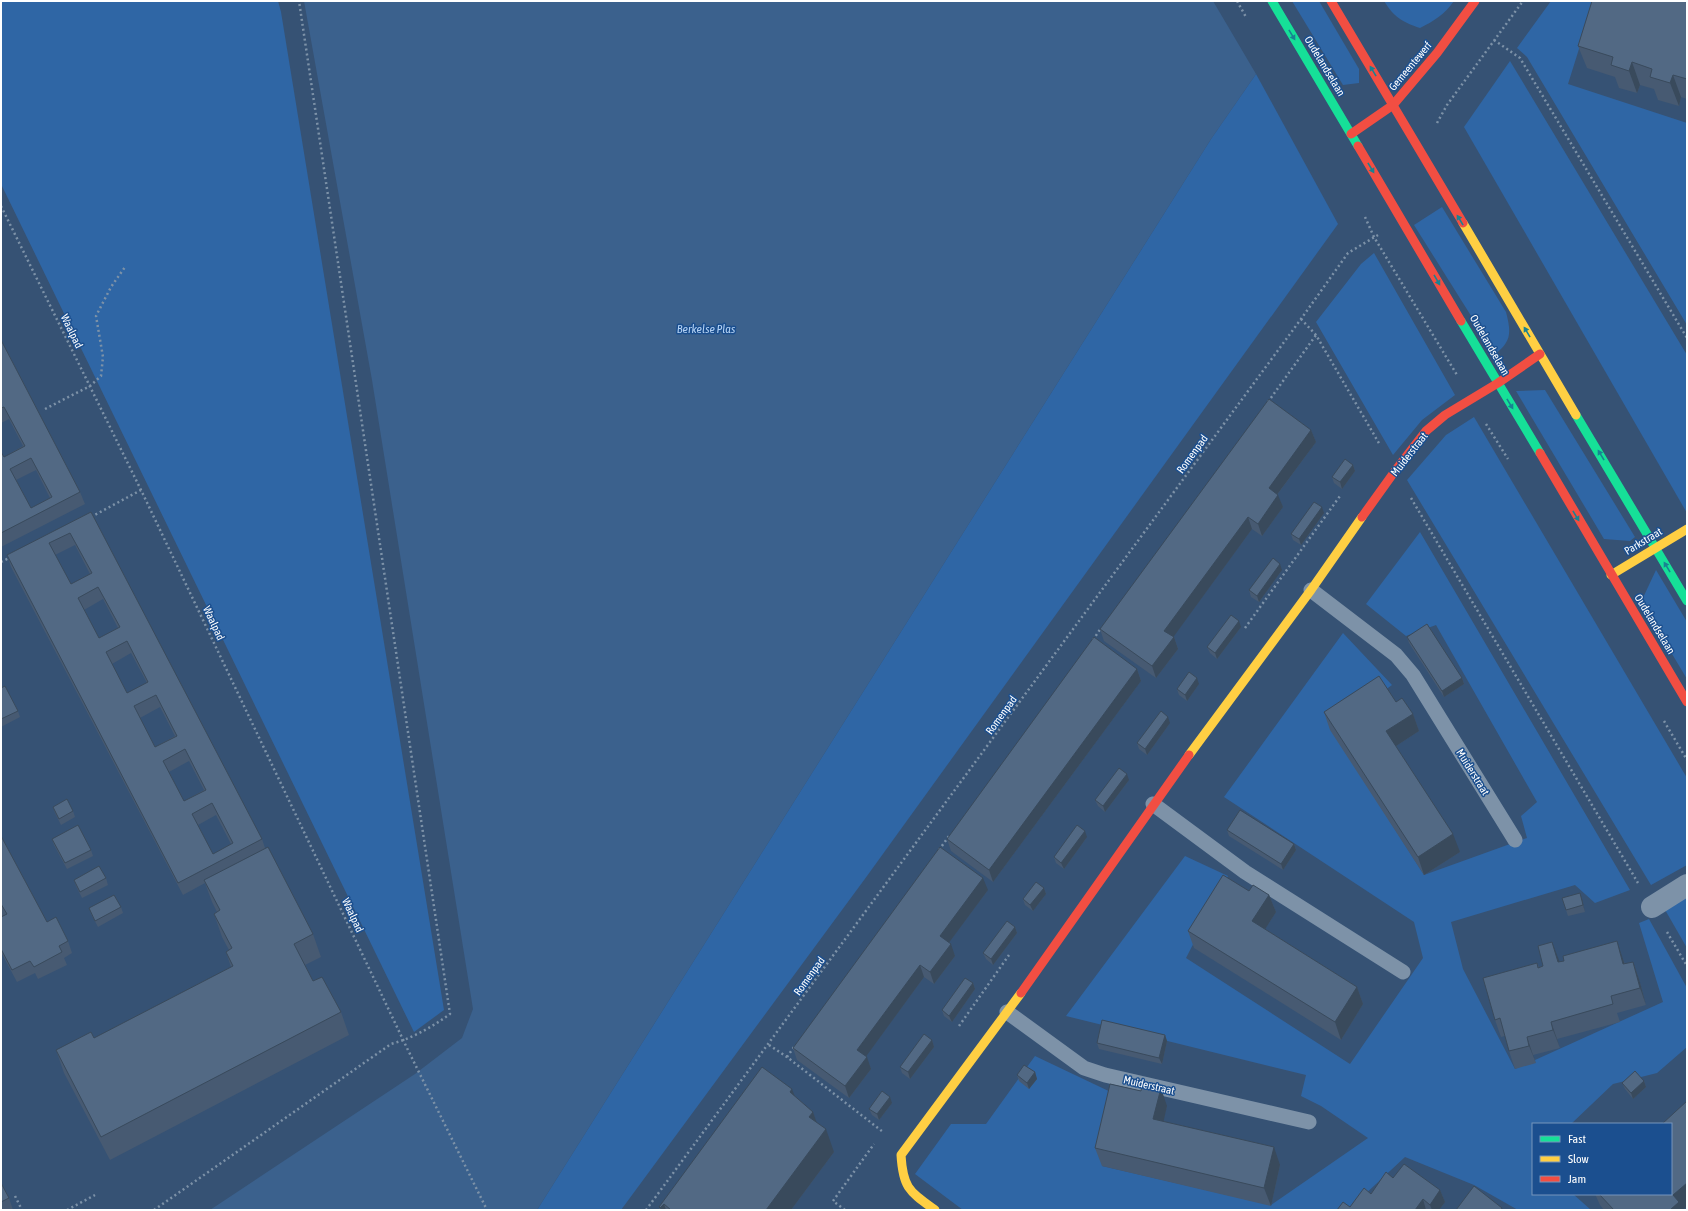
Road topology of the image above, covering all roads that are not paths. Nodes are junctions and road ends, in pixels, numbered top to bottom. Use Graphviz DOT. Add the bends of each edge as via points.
graph roads {
  1 [pos="1272,1"];
  2 [pos="1331,1"];
  3 [pos="1475,1"];
  4 [pos="1393,105"];
  5 [pos="1351,134"];
  6 [pos="1540,354"];
  7 [pos="1498,383"];
  8 [pos="1687,529"];
  9 [pos="1655,547"];
  10 [pos="1611,575"];
  11 [pos="1311,590"];
  12 [pos="1687,601"];
  13 [pos="1687,702"];
  14 [pos="1153,804"];
  15 [pos="1515,840"];
  16 [pos="1687,885"];
  17 [pos="1652,907"];
  18 [pos="1403,972"];
  19 [pos="1007,1012"];
  20 [pos="1309,1122"];
  21 [pos="935,1210"];
  1 -- 5 [label="street, Oudelandselaan, one-way"];
  4 -- 2 [label="street, one-way"];
  3 -- 4 [label="street, Gemeentewerf"];
  4 -- 5 [label="street, Gemeentewerf"];
  6 -- 4 [label="street, one-way"];
  5 -- 7 [label="street, Oudelandselaan, one-way"];
  6 -- 7 [label="street, Muiderstraat"];
  9 -- 6 [label="street, one-way"];
  7 -- 10 [label="street, Oudelandselaan, one-way"];
  7 -- 11 [label="street, Muiderstraat" via="1445,415 1426,431"];
  8 -- 9 [label="street, Parkstraat"];
  9 -- 10 [label="street, Parkstraat"];
  12 -- 9 [label="street, one-way"];
  10 -- 13 [label="street, Oudelandselaan"];
  11 -- 14 [label="street, Muiderstraat"];
  11 -- 15 [label="lane, Muiderstraat" via="1396,655 1413,675"];
  14 -- 18 [label="lane" via="1245,872"];
  14 -- 19 [label="street, Muiderstraat"];
  16 -- 17 [label="street"];
  19 -- 20 [label="lane, Muiderstraat" via="1084,1068"];
  19 -- 21 [label="street, Muiderstraat" via="901,1155 901,1176 908,1190"];
}
